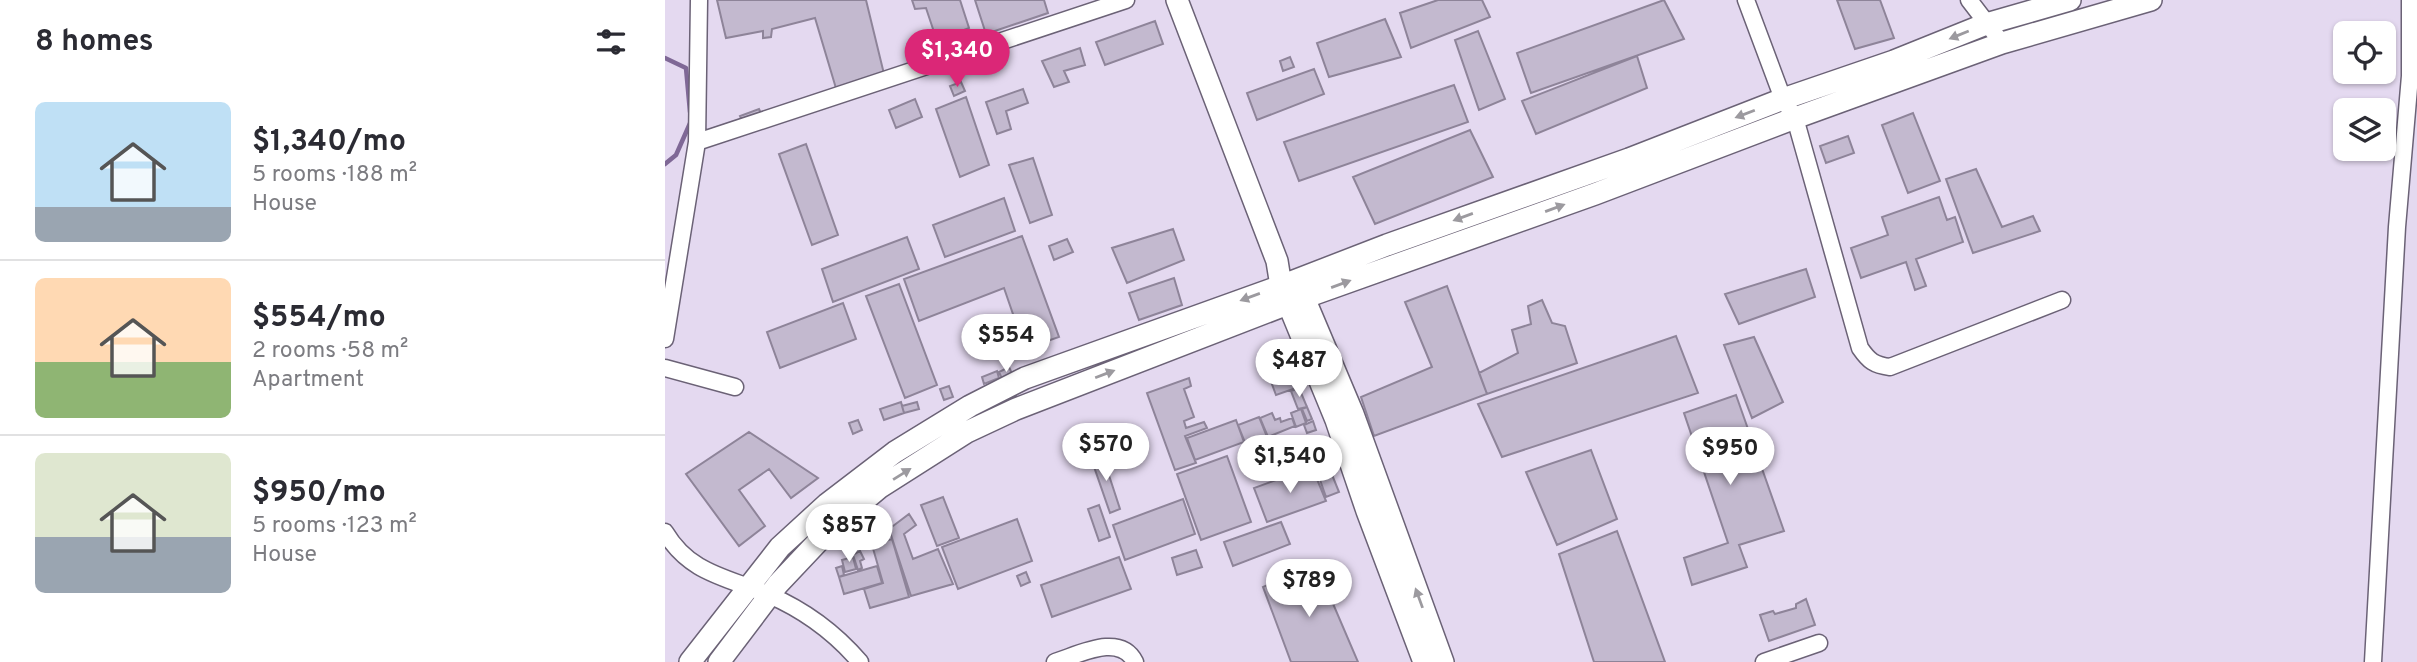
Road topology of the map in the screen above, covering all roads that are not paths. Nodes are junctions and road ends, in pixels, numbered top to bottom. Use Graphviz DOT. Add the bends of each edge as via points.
graph roads {
  1 [pos="699,0"];
  2 [pos="1126,0"];
  3 [pos="1177,0"];
  4 [pos="1746,0"];
  5 [pos="1969,0"];
  6 [pos="2070,0"];
  7 [pos="2151,0"];
  8 [pos="2410,0"];
  9 [pos="1986,24"];
  10 [pos="2002,44"];
  11 [pos="1783,99"];
  12 [pos="1795,118"];
  13 [pos="698,142"];
  14 [pos="1292,292"];
  15 [pos="2062,300"];
  16 [pos="665,340"];
  17 [pos="665,368"];
  18 [pos="735,387"];
  19 [pos="665,531"];
  20 [pos="747,587"];
  21 [pos="770,595"];
  22 [pos="1819,643"];
  23 [pos="1426,649"];
  24 [pos="690,662"];
  25 [pos="719,662"];
  26 [pos="860,662"];
  27 [pos="1055,662"];
  28 [pos="1135,662"];
  29 [pos="1443,662"];
  30 [pos="1764,662"];
  31 [pos="2374,662"];
  1 -- 13 [label="street"];
  2 -- 13 [label="street"];
  3 -- 14 [label="street"];
  4 -- 11 [label="street"];
  5 -- 9 [label="street"];
  6 -- 9 [label="street"];
  7 -- 10 [label="street"];
  8 -- 31 [label="street" via="2410,76 2397,227"];
  9 -- 10 [label="street"];
  9 -- 11 [label="street, one-way"];
  10 -- 12 [label="street"];
  11 -- 12 [label="street"];
  11 -- 14 [label="street, one-way" via="1400,240"];
  14 -- 12 [label="street, one-way" via="1595,194"];
  12 -- 15 [label="street" via="1860,348 1876,366 1890,367"];
  13 -- 16 [label="street"];
  14 -- 20 [label="street, one-way" via="1025,378 970,406 895,452 827,504 780,547"];
  21 -- 14 [label="street, one-way" via="829,530 879,488 967,432"];
  14 -- 23 [label="street" via="1344,416"];
  17 -- 18 [label="street"];
  19 -- 20 [label="street" via="673,546 696,566"];
  20 -- 21 [label="street"];
  20 -- 24 [label="street"];
  21 -- 25 [label="street"];
  21 -- 26 [label="street" via="815,620"];
  22 -- 30 [label="street"];
  23 -- 29 [label="street"];
  27 -- 28 [label="street" via="1119,647"];
}
